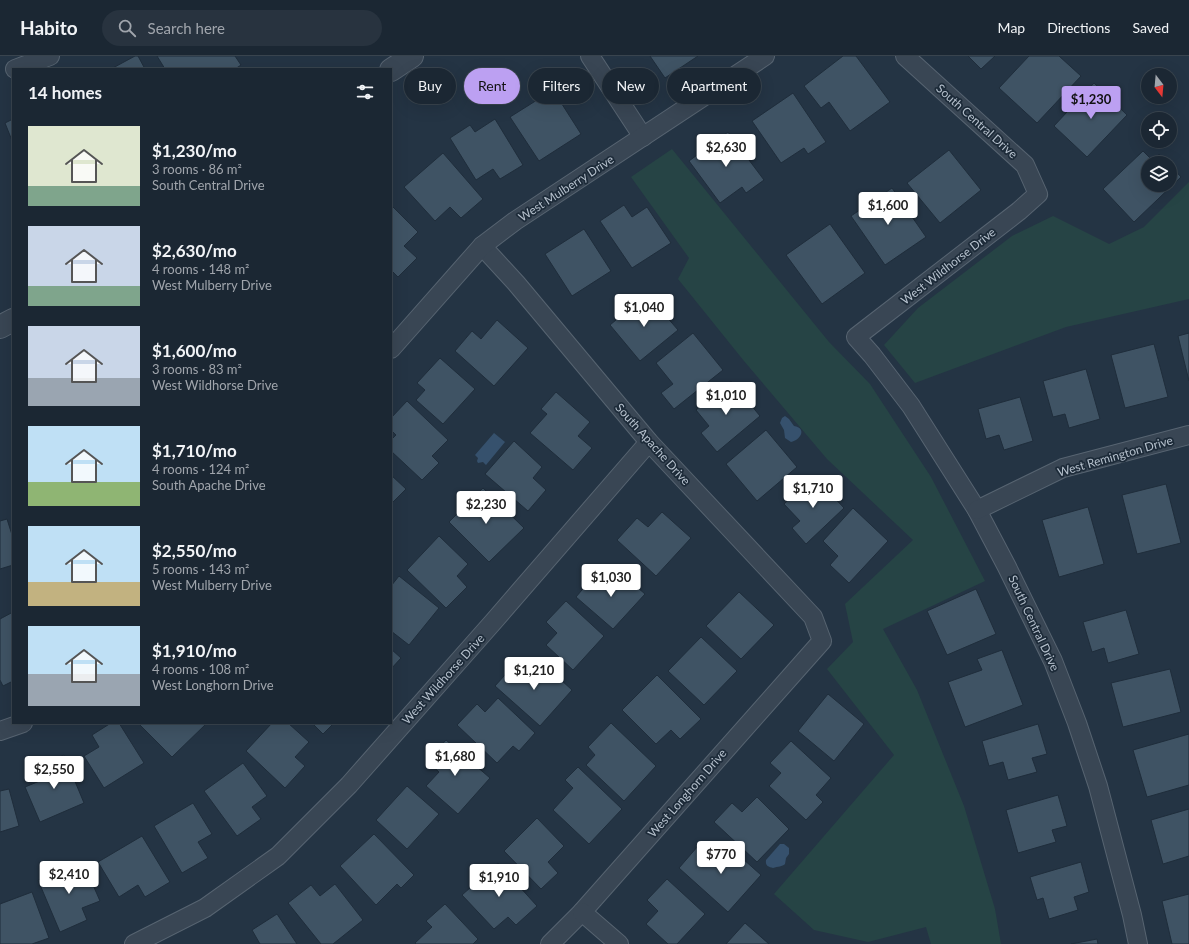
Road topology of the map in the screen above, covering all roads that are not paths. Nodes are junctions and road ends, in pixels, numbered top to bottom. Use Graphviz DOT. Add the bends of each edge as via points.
graph roads {
  1 [pos="50,56"];
  2 [pos="412,56"];
  3 [pos="590,56"];
  4 [pos="765,56"];
  5 [pos="905,56"];
  6 [pos="17,68"];
  7 [pos="392,69"];
  8 [pos="12,70"];
  9 [pos="0,74"];
  10 [pos="643,137"];
  11 [pos="1038,194"];
  12 [pos="482,246"];
  13 [pos="12,321"];
  14 [pos="0,327"];
  15 [pos="856,337"];
  16 [pos="392,348"];
  17 [pos="1189,436"];
  18 [pos="649,442"];
  19 [pos="977,510"];
  20 [pos="822,641"];
  21 [pos="20,724"];
  22 [pos="0,731"];
  23 [pos="582,912"];
  24 [pos="134,944"];
  25 [pos="550,944"];
  26 [pos="619,944"];
  27 [pos="1138,944"];
  1 -- 6 [label="street"];
  2 -- 7 [label="street"];
  3 -- 10 [label="street"];
  4 -- 10 [label="street, West Mulberry Drive"];
  5 -- 11 [label="street, South Central Drive" via="1025,165"];
  8 -- 9 [label="street"];
  10 -- 12 [label="street, West Mulberry Drive" via="515,221"];
  11 -- 15 [label="street, West Wildhorse Drive"];
  12 -- 16 [label="street, West Mulberry Drive"];
  12 -- 18 [label="street, South Apache Drive"];
  13 -- 14 [label="street"];
  15 -- 19 [label="street, South Central Drive" via="911,406"];
  17 -- 19 [label="street, West Remington Drive" via="1063,468"];
  18 -- 20 [label="street, South Apache Drive" via="813,617"];
  18 -- 24 [label="street, West Wildhorse Drive" via="349,785 278,856 205,908"];
  19 -- 27 [label="street, South Central Drive" via="1053,661 1077,723 1098,786"];
  20 -- 23 [label="street, West Longhorn Drive"];
  21 -- 22 [label="street"];
  23 -- 25 [label="street, West Longhorn Drive"];
  23 -- 26 [label="street"];
}
